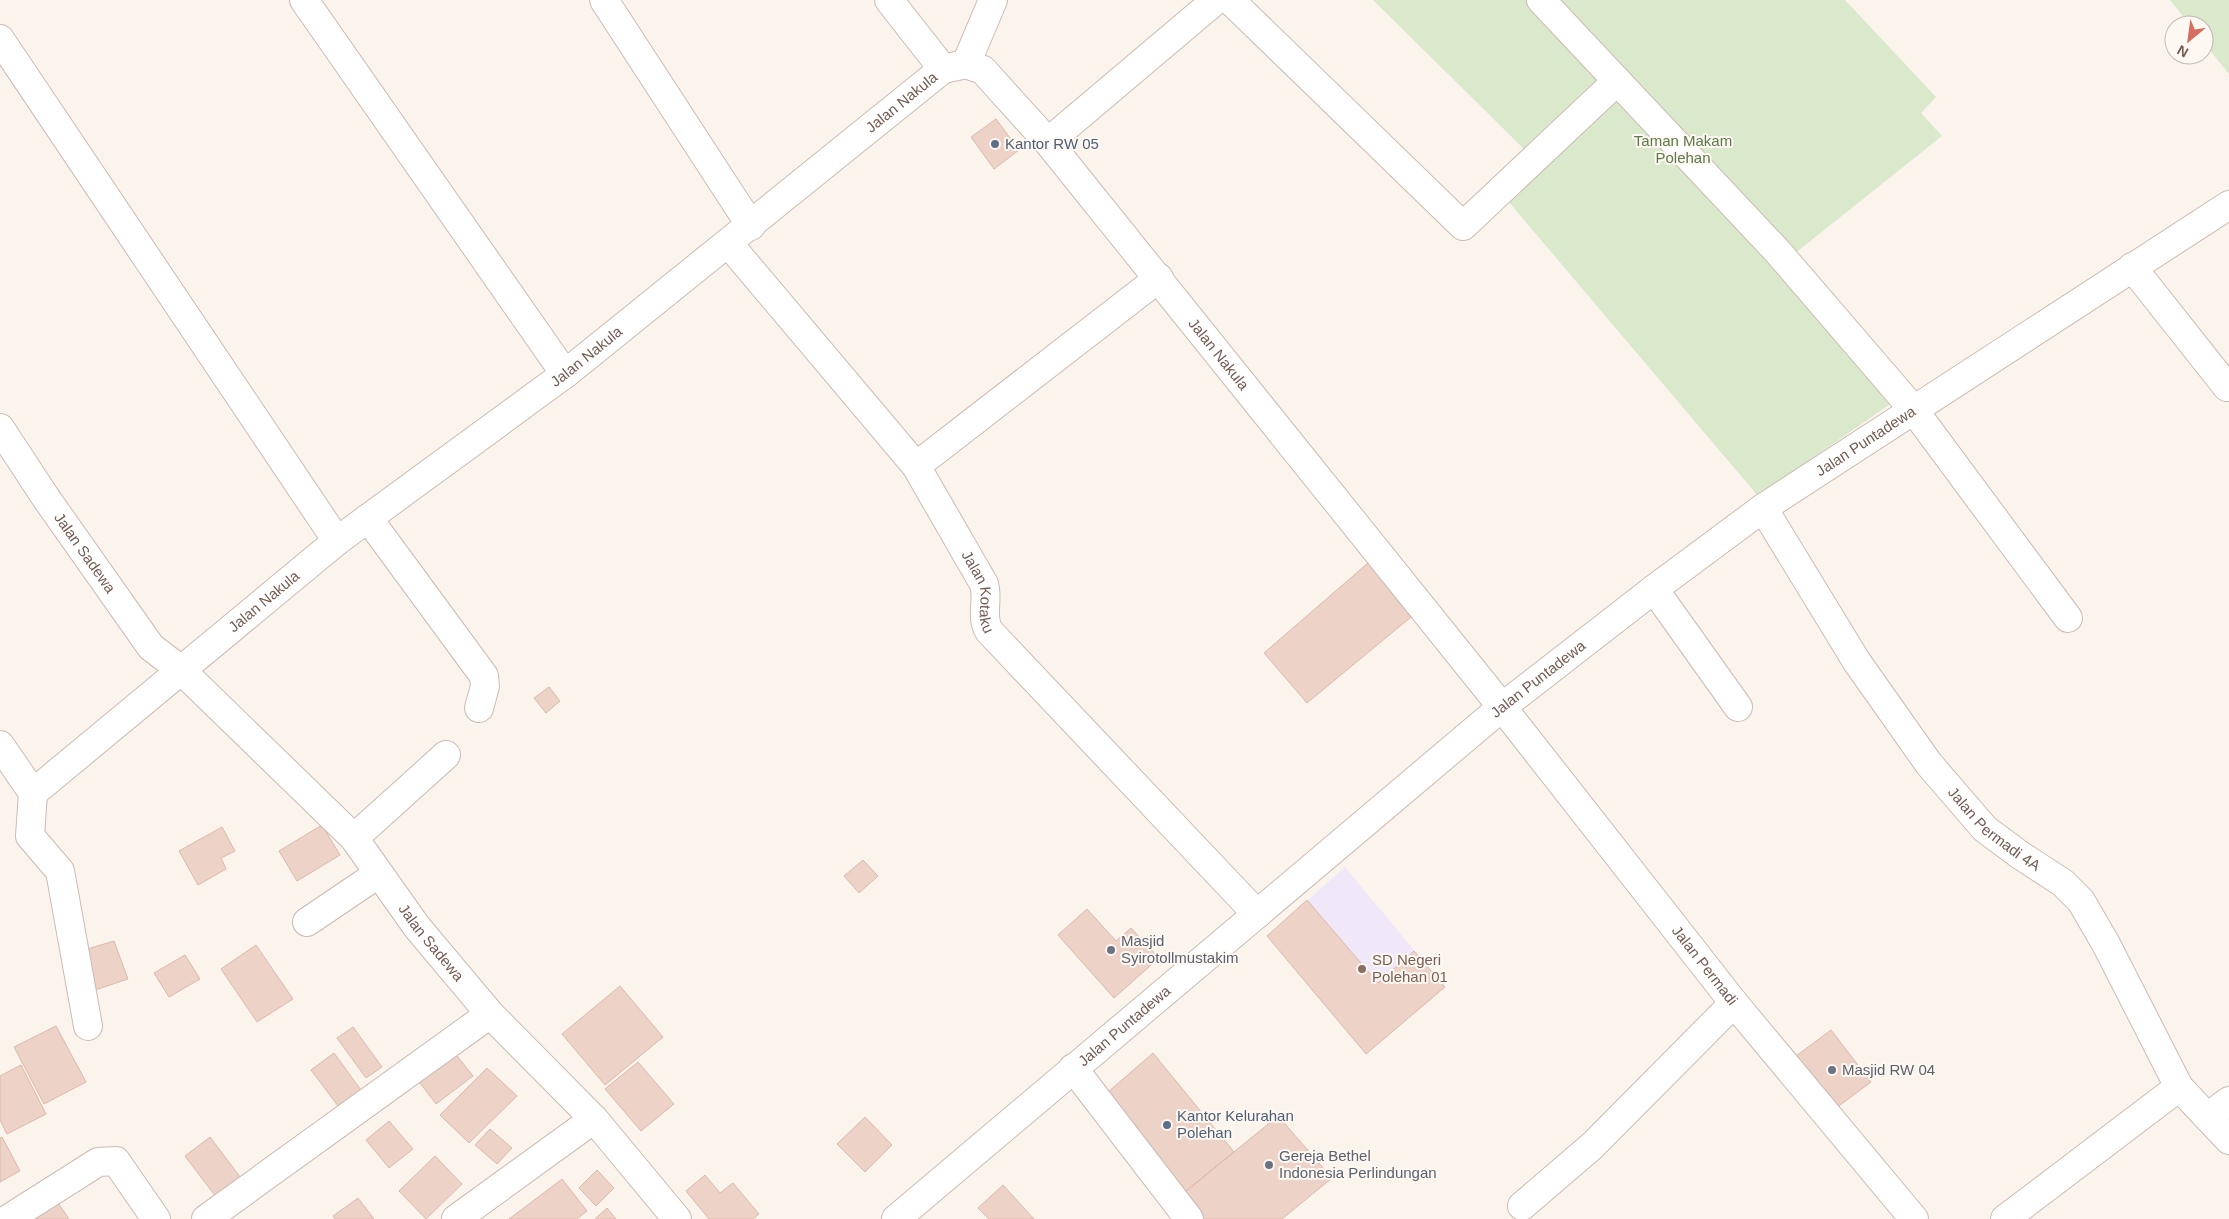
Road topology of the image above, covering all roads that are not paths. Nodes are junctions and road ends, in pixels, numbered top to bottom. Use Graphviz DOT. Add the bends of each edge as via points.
graph roads {
  1 [pos="304,0"];
  2 [pos="604,0"];
  3 [pos="889,0"];
  4 [pos="993,0"];
  5 [pos="1216,0"];
  6 [pos="1230,0"];
  7 [pos="1541,0"];
  8 [pos="0,39"];
  9 [pos="955,67"];
  10 [pos="1618,81"];
  11 [pos="1048,142"];
  12 [pos="2229,205"];
  13 [pos="751,226"];
  14 [pos="728,243"];
  15 [pos="2132,267"];
  16 [pos="1159,278"];
  17 [pos="565,374"];
  18 [pos="2227,387"];
  19 [pos="1913,409"];
  20 [pos="0,428"];
  21 [pos="916,466"];
  22 [pos="1763,508"];
  23 [pos="368,518"];
  24 [pos="337,541"];
  25 [pos="1654,589"];
  26 [pos="2068,618"];
  27 [pos="181,670"];
  28 [pos="1502,707"];
  29 [pos="1738,707"];
  30 [pos="479,708"];
  31 [pos="0,745"];
  32 [pos="446,756"];
  33 [pos="32,793"];
  34 [pos="354,838"];
  35 [pos="378,874"];
  36 [pos="1257,914"];
  37 [pos="307,922"];
  38 [pos="1734,1003"];
  39 [pos="490,1014"];
  40 [pos="88,1026"];
  41 [pos="1073,1068"];
  42 [pos="2180,1087"];
  43 [pos="2229,1101"];
  44 [pos="2208,1117"];
  45 [pos="594,1119"];
  46 [pos="2229,1140"];
  47 [pos="1522,1206"];
  48 [pos="8,1219"];
  49 [pos="156,1219"];
  50 [pos="206,1219"];
  51 [pos="456,1219"];
  52 [pos="677,1219"];
  53 [pos="896,1219"];
  54 [pos="1189,1219"];
  55 [pos="1914,1219"];
  56 [pos="2005,1219"];
  1 -- 17 [label="street"];
  2 -- 13 [label="street"];
  3 -- 9 [label="street"];
  4 -- 9 [label="street"];
  5 -- 11 [label="street"];
  6 -- 10 [label="street" via="1463,226"];
  7 -- 10 [label="street"];
  8 -- 24 [label="street"];
  9 -- 11 [label="street, Jalan Nakula" via="983,70"];
  9 -- 13 [label="street, Jalan Nakula"];
  10 -- 19 [label="street" via="1778,252"];
  11 -- 16 [label="street, Jalan Nakula"];
  12 -- 15 [label="street, Jalan Puntadewa"];
  13 -- 14 [label="street, Jalan Nakula"];
  14 -- 17 [label="street, Jalan Nakula"];
  14 -- 21 [label="street, Jalan Kotaku"];
  15 -- 18 [label="street"];
  15 -- 19 [label="street, Jalan Puntadewa"];
  16 -- 21 [label="street"];
  16 -- 28 [label="street, Jalan Nakula"];
  17 -- 23 [label="street, Jalan Nakula"];
  19 -- 22 [label="street, Jalan Puntadewa"];
  19 -- 26 [label="street"];
  20 -- 27 [label="street, Jalan Sadewa" via="151,647"];
  21 -- 36 [label="street, Jalan Kotaku" via="984,584 987,592 984,619 989,631"];
  22 -- 25 [label="street, Jalan Puntadewa"];
  22 -- 42 [label="street, Jalan Permadi 4A" via="1857,662 1929,764 1985,829 2063,883 2080,901 2106,944"];
  23 -- 24 [label="street, Jalan Nakula"];
  23 -- 30 [label="street" via="484,676 486,686"];
  24 -- 27 [label="street, Jalan Nakula"];
  25 -- 28 [label="street, Jalan Puntadewa"];
  25 -- 29 [label="street"];
  27 -- 33 [label="street"];
  27 -- 34 [label="street, Jalan Sadewa"];
  28 -- 36 [label="street, Jalan Puntadewa"];
  28 -- 38 [label="street, Jalan Permadi"];
  31 -- 33 [label="street"];
  32 -- 34 [label="street"];
  33 -- 40 [label="street" via="30,836 60,871"];
  34 -- 35 [label="street, Jalan Sadewa"];
  35 -- 37 [label="street"];
  35 -- 39 [label="street, Jalan Sadewa" via="417,927"];
  36 -- 41 [label="street, Jalan Puntadewa"];
  38 -- 47 [label="street" via="1592,1146"];
  38 -- 55 [label="street, Jalan Permadi"];
  39 -- 45 [label="street, Jalan Sadewa"];
  39 -- 50 [label="street"];
  41 -- 53 [label="street, Jalan Puntadewa"];
  41 -- 54 [label="street"];
  42 -- 44 [label="street, Jalan Permadi 4A"];
  42 -- 56 [label="street"];
  43 -- 44 [label="street"];
  44 -- 46 [label="street, Jalan Permadi 4A"];
  45 -- 51 [label="street"];
  45 -- 52 [label="street, Jalan Sadewa"];
  48 -- 49 [label="street" via="98,1162 116,1161"];
}
